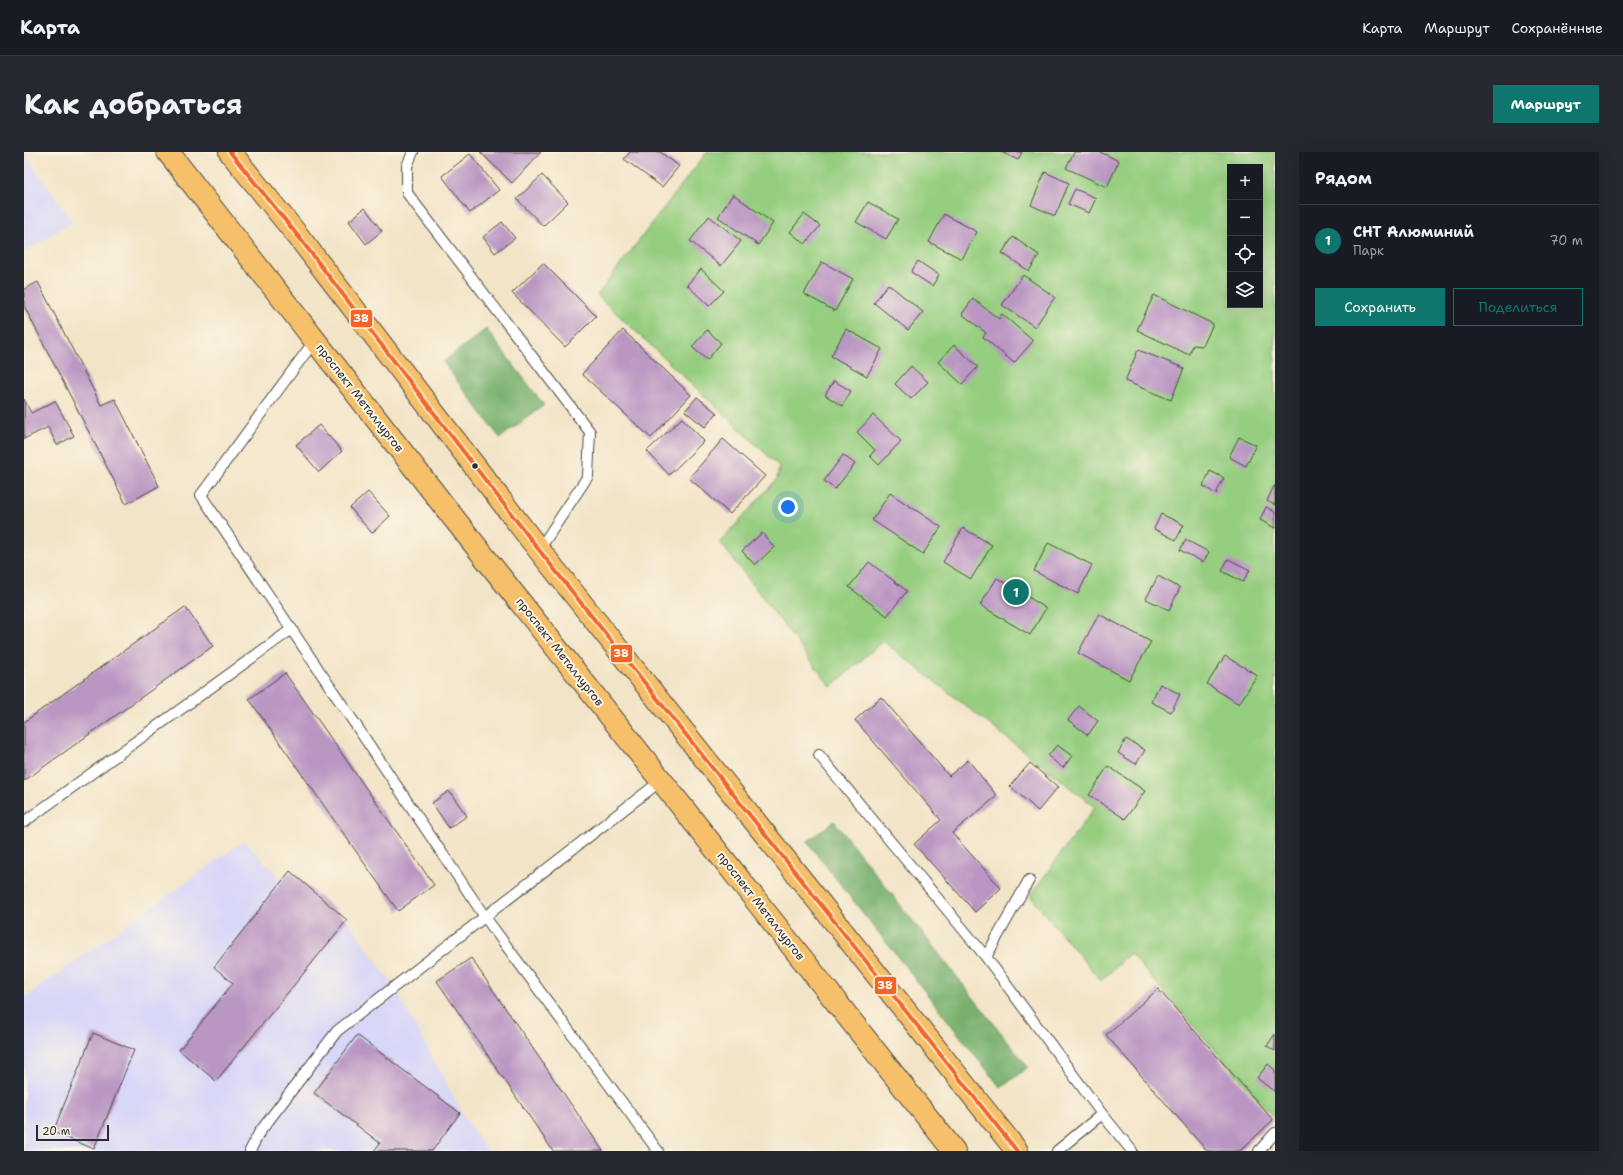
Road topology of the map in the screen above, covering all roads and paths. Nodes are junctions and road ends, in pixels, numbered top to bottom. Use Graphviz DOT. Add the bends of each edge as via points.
graph roads {
  1 [pos="168,152"];
  2 [pos="230,152"];
  3 [pos="413,152"];
  4 [pos="315,340"];
  5 [pos="539,550"];
  6 [pos="292,629"];
  7 [pos="819,755"];
  8 [pos="662,780"];
  9 [pos="24,822"];
  10 [pos="1029,880"];
  11 [pos="485,916"];
  12 [pos="986,957"];
  13 [pos="1102,1114"];
  14 [pos="1275,1134"];
  15 [pos="250,1151"];
  16 [pos="658,1151"];
  17 [pos="954,1151"];
  18 [pos="1017,1151"];
  19 [pos="1057,1151"];
  20 [pos="1132,1151"];
  21 [pos="1259,1151"];
  1 -- 4 [label="main road, проспект Металлургов"];
  2 -- 5 [label="main road" via="298,236"];
  3 -- 5 [label="lane" via="407,166 408,193 590,432 588,476"];
  4 -- 6 [label="lane" via="201,495"];
  4 -- 8 [label="main road, проспект Металлургов"];
  5 -- 18 [label="main road"];
  6 -- 9 [label="lane"];
  6 -- 11 [label="lane"];
  7 -- 12 [label="lane"];
  8 -- 11 [label="lane"];
  8 -- 17 [label="main road, проспект Металлургов"];
  10 -- 12 [label="lane"];
  11 -- 15 [label="lane" via="337,1031 259,1133"];
  11 -- 16 [label="lane"];
  12 -- 13 [label="lane"];
  13 -- 19 [label="lane"];
  13 -- 20 [label="lane"];
  14 -- 21 [label="lane"];
}
